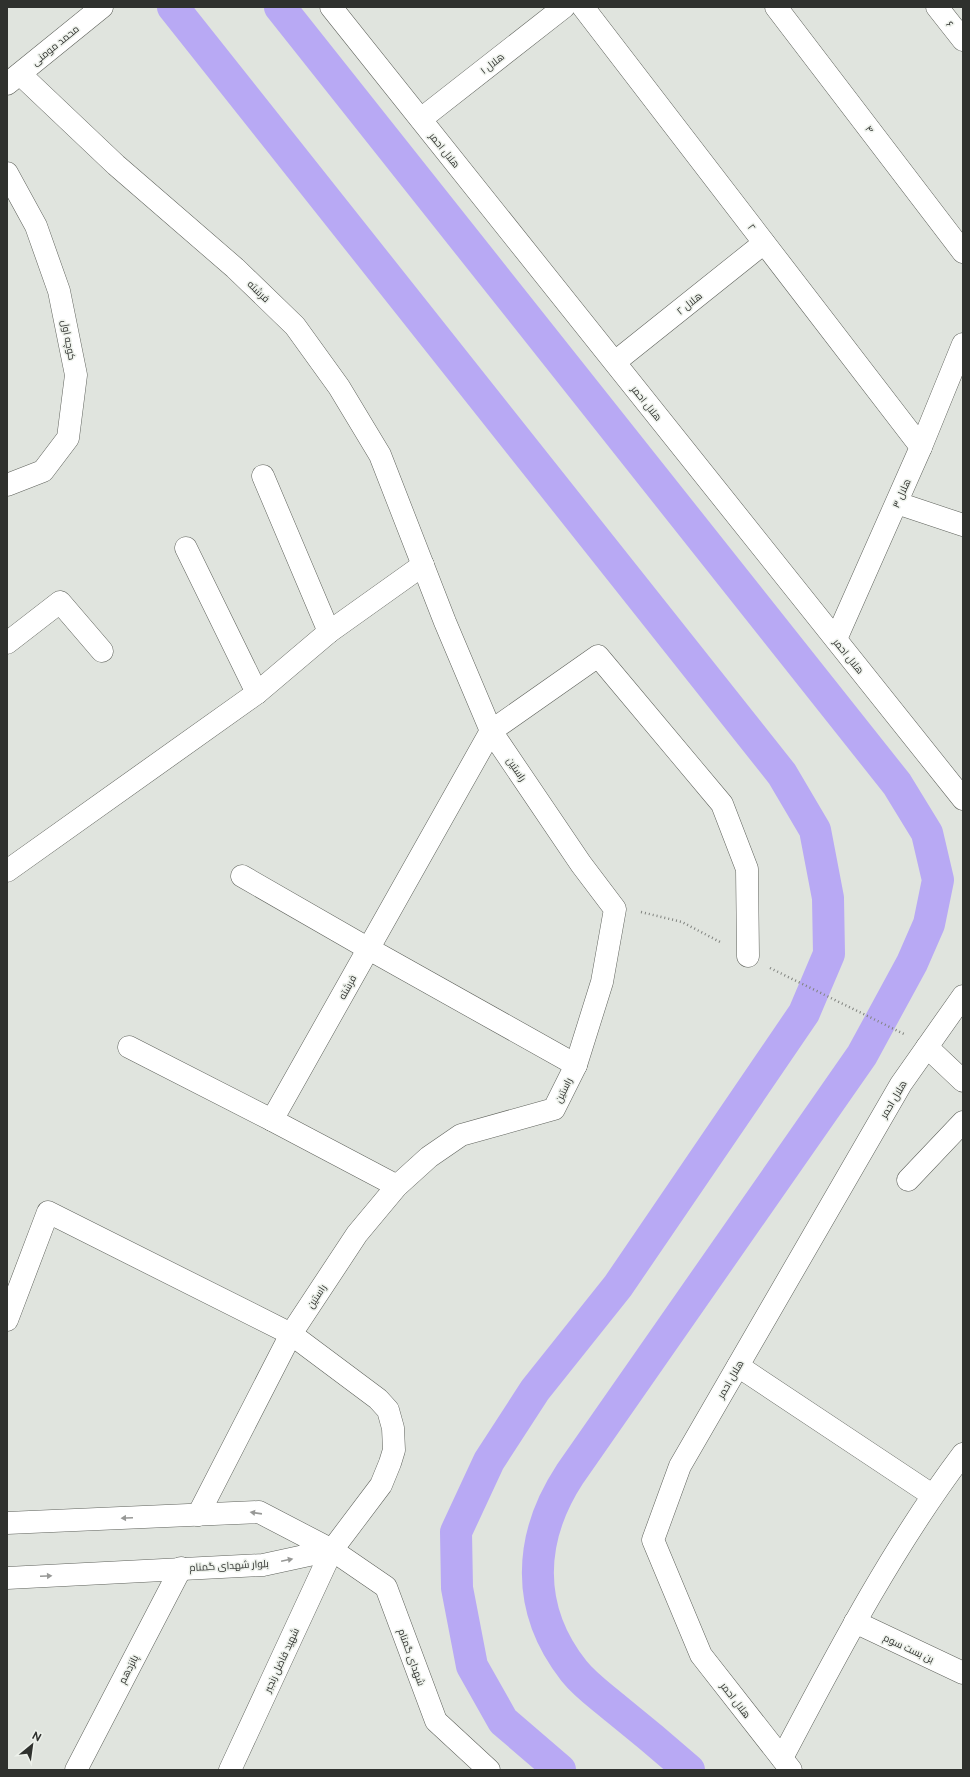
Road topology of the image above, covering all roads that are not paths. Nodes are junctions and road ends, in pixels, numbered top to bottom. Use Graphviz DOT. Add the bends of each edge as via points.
graph roads {
  1 [pos="102,7"];
  2 [pos="331,7"];
  3 [pos="564,7"];
  4 [pos="583,7"];
  5 [pos="776,7"];
  6 [pos="937,7"];
  7 [pos="963,40"];
  8 [pos="13,79"];
  9 [pos="421,119"];
  10 [pos="7,173"];
  11 [pos="764,243"];
  12 [pos="963,252"];
  13 [pos="963,344"];
  14 [pos="614,362"];
  15 [pos="921,448"];
  16 [pos="263,476"];
  17 [pos="7,485"];
  18 [pos="897,502"];
  19 [pos="963,525"];
  20 [pos="186,548"];
  21 [pos="423,565"];
  22 [pos="329,632"];
  23 [pos="836,640"];
  24 [pos="7,643"];
  25 [pos="102,651"];
  26 [pos="257,693"];
  27 [pos="491,731"];
  28 [pos="963,799"];
  29 [pos="7,871"];
  30 [pos="242,876"];
  31 [pos="369,949"];
  32 [pos="748,956"];
  33 [pos="963,996"];
  34 [pos="129,1047"];
  35 [pos="927,1047"];
  36 [pos="576,1065"];
  37 [pos="963,1081"];
  38 [pos="272,1120"];
  39 [pos="963,1122"];
  40 [pos="908,1180"];
  41 [pos="397,1186"];
  42 [pos="7,1320"];
  43 [pos="291,1334"];
  44 [pos="738,1366"];
  45 [pos="963,1454"];
  46 [pos="932,1495"];
  47 [pos="198,1515"];
  48 [pos="7,1523"];
  49 [pos="332,1550"];
  50 [pos="180,1568"];
  51 [pos="7,1578"];
  52 [pos="855,1622"];
  53 [pos="963,1673"];
  54 [pos="786,1764"];
  55 [pos="76,1770"];
  56 [pos="230,1770"];
  57 [pos="489,1770"];
  1 -- 8 [label="street, محمد مومنی"];
  2 -- 9 [label="street, هلال احمر"];
  3 -- 9 [label="street, هلال ۱"];
  4 -- 11 [label="street, ۲"];
  5 -- 12 [label="street, ۴"];
  6 -- 7 [label="street, ۶"];
  8 -- 21 [label="street, فرشته" via="235,268 295,326 339,387 380,455"];
  9 -- 14 [label="street, هلال احمر"];
  10 -- 17 [label="street, کوچه اول" via="36,226 59,291 76,375 68,438 43,471"];
  11 -- 14 [label="street, هلال ۲"];
  11 -- 15 [label="street, ۲"];
  13 -- 15 [label="street, هلال ۳"];
  14 -- 23 [label="street, هلال احمر"];
  15 -- 18 [label="street, هلال ۳"];
  16 -- 22 [label="street"];
  18 -- 19 [label="street"];
  18 -- 23 [label="street, هلال ۳"];
  20 -- 26 [label="street"];
  21 -- 22 [label="street"];
  21 -- 27 [label="street, راستین"];
  22 -- 26 [label="street"];
  23 -- 28 [label="street, هلال احمر"];
  24 -- 25 [label="street" via="60,602"];
  26 -- 29 [label="street"];
  27 -- 31 [label="street, فرشته"];
  27 -- 32 [label="street" via="598,656 722,804 747,869"];
  27 -- 36 [label="street, راستین" via="581,864 615,909 602,982"];
  30 -- 31 [label="street"];
  31 -- 36 [label="street"];
  31 -- 38 [label="street, فرشته"];
  33 -- 35 [label="street, هلال احمر"];
  34 -- 38 [label="street"];
  35 -- 37 [label="street"];
  35 -- 44 [label="street, هلال احمر" via="901,1084"];
  36 -- 41 [label="street, راستین" via="554,1109 461,1135"];
  38 -- 41 [label="street"];
  39 -- 40 [label="street"];
  41 -- 43 [label="street, راستین" via="357,1234"];
  42 -- 43 [label="street, شهید فاضل رنجبر" via="48,1212"];
  43 -- 47 [label="street, راستین"];
  43 -- 49 [label="street, شهید فاضل رنجبر" via="378,1399 388,1410 393,1428 394,1450 381,1485"];
  44 -- 46 [label="street"];
  44 -- 54 [label="street, هلال احمر" via="680,1466 653,1540 701,1655"];
  45 -- 46 [label="street"];
  46 -- 52 [label="street"];
  47 -- 48 [label="street, one-way"];
  49 -- 47 [label="street, one-way" via="259,1512"];
  50 -- 49 [label="street, بلوار شهدای گمنام, one-way" via="263,1565"];
  49 -- 56 [label="street, شهید فاضل رنجبر"];
  49 -- 57 [label="street, شهدای گمنام" via="386,1587 436,1721"];
  51 -- 50 [label="street, بلوار شهدای گمنام, one-way"];
  50 -- 55 [label="street, پانزدهم"];
  52 -- 53 [label="street, بن بست سوم"];
  52 -- 54 [label="street"];
}
